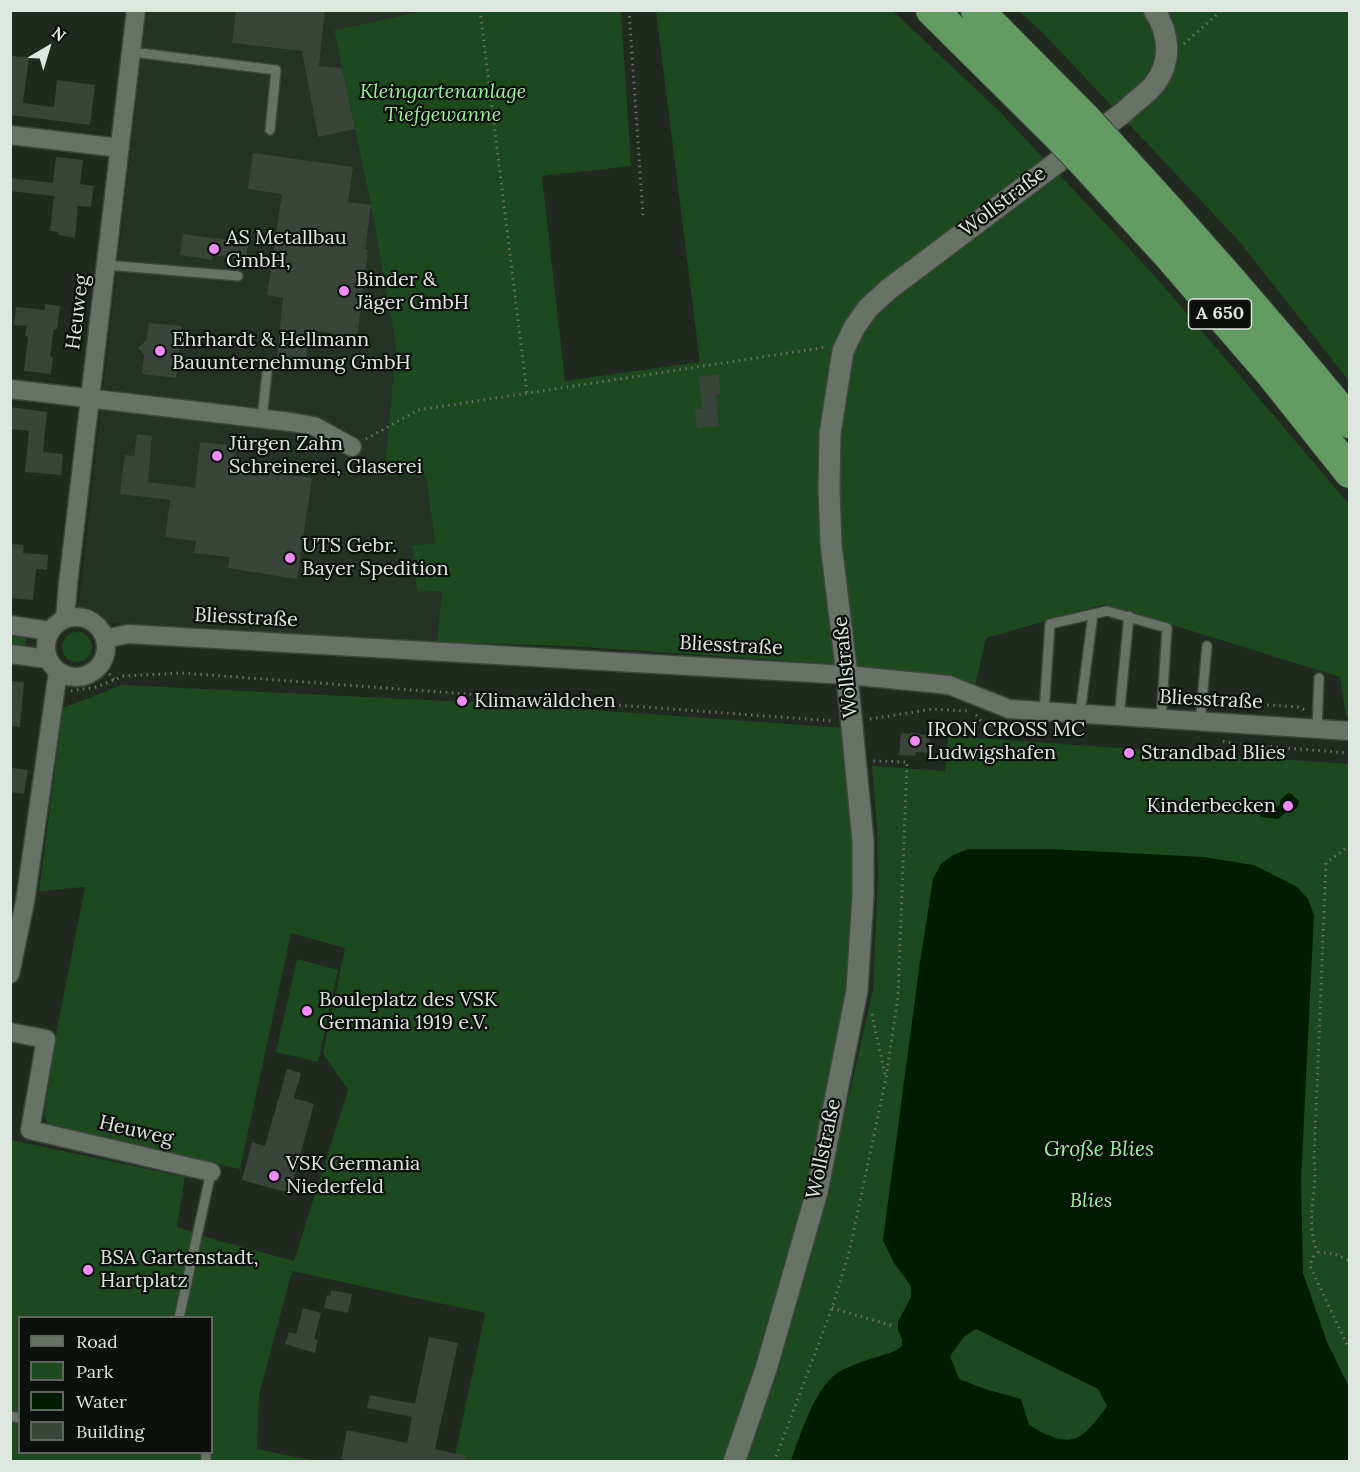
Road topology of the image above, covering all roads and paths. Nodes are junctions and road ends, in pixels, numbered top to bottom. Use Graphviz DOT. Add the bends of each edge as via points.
graph roads {
  1 [pos="136,10"];
  2 [pos="480,10"];
  3 [pos="628,10"];
  4 [pos="932,10"];
  5 [pos="977,10"];
  6 [pos="1154,10"];
  7 [pos="1222,10"];
  8 [pos="1167,46"];
  9 [pos="132,52"];
  10 [pos="270,130"];
  11 [pos="10,135"];
  12 [pos="120,148"];
  13 [pos="1097,153"];
  14 [pos="643,216"];
  15 [pos="106,265"];
  16 [pos="238,276"];
  17 [pos="843,351"];
  18 [pos="268,364"];
  19 [pos="10,389"];
  20 [pos="527,393"];
  21 [pos="91,397"];
  22 [pos="262,418"];
  23 [pos="1350,422"];
  24 [pos="352,447"];
  25 [pos="1350,472"];
  26 [pos="1092,614"];
  27 [pos="1129,616"];
  28 [pos="65,619"];
  29 [pos="10,625"];
  30 [pos="50,631"];
  31 [pos="105,639"];
  32 [pos="1207,646"];
  33 [pos="10,654"];
  34 [pos="100,665"];
  35 [pos="54,673"];
  36 [pos="847,675"];
  37 [pos="1319,678"];
  38 [pos="115,680"];
  39 [pos="1044,712"];
  40 [pos="1080,714"];
  41 [pos="1119,717"];
  42 [pos="1161,720"];
  43 [pos="852,722"];
  44 [pos="1200,722"];
  45 [pos="1317,729"];
  46 [pos="1350,731"];
  47 [pos="856,761"];
  48 [pos="1350,844"];
  49 [pos="17,910"];
  50 [pos="10,974"];
  51 [pos="857,990"];
  52 [pos="10,1032"];
  53 [pos="886,1078"];
  54 [pos="211,1172"];
  55 [pos="1318,1252"];
  56 [pos="1350,1261"];
  57 [pos="832,1308"];
  58 [pos="179,1316"];
  59 [pos="893,1326"];
  60 [pos="1350,1351"];
  61 [pos="734,1461"];
  62 [pos="774,1461"];
  1 -- 9 [label="street, Heuweg"];
  2 -- 20 [label="path"];
  3 -- 14 [label="path"];
  4 -- 13 [label="highway, A 650, bridge" via="1060,137"];
  5 -- 13 [label="highway, A 650, bridge" via="1086,120"];
  6 -- 8 [label="street"];
  7 -- 8 [label="path" via="1185,44"];
  8 -- 17 [label="street, Wollstraße" via="1165,66 1153,86 889,289 868,308"];
  9 -- 10 [label="lane" via="276,70"];
  9 -- 12 [label="street, Heuweg"];
  11 -- 12 [label="street"];
  12 -- 15 [label="street, Heuweg"];
  13 -- 23 [label="highway, A 650" via="1195,238"];
  13 -- 25 [label="highway, A 650" via="1170,256"];
  15 -- 16 [label="lane"];
  15 -- 21 [label="street, Heuweg"];
  17 -- 20 [label="path" via="826,347"];
  17 -- 36 [label="street, Wollstraße" via="830,434 829,489 831,544"];
  18 -- 22 [label="lane"];
  19 -- 21 [label="street"];
  20 -- 24 [label="path" via="418,410"];
  21 -- 22 [label="street"];
  21 -- 28 [label="street, Heuweg"];
  22 -- 24 [label="street" via="314,426"];
  26 -- 27 [label="lane" via="1107,611"];
  26 -- 39 [label="lane" via="1050,624"];
  26 -- 40 [label="lane"];
  27 -- 41 [label="lane"];
  27 -- 42 [label="lane" via="1167,628"];
  28 -- 30 [label="street"];
  28 -- 31 [label="street" via="88,619"];
  29 -- 30 [label="street"];
  30 -- 35 [label="street" via="46,650"];
  31 -- 34 [label="street"];
  31 -- 36 [label="street, Bliesstraße" via="129,634"];
  32 -- 44 [label="lane"];
  33 -- 35 [label="street"];
  34 -- 35 [label="street" via="84,676"];
  34 -- 38 [label="path"];
  35 -- 38 [label="path" via="70,692"];
  35 -- 49 [label="street"];
  36 -- 39 [label="street, Bliesstraße" via="949,685 1009,709"];
  36 -- 43 [label="street, Wollstraße"];
  37 -- 45 [label="lane"];
  38 -- 43 [label="path" via="123,676 182,673"];
  39 -- 40 [label="street, Bliesstraße"];
  40 -- 41 [label="street, Bliesstraße"];
  41 -- 42 [label="street, Bliesstraße"];
  42 -- 44 [label="street, Bliesstraße"];
  43 -- 47 [label="street, Wollstraße"];
  44 -- 45 [label="street, Bliesstraße"];
  45 -- 46 [label="street, Bliesstraße"];
  47 -- 51 [label="street, Wollstraße" via="863,852"];
  47 -- 53 [label="path" via="907,762 898,996"];
  48 -- 55 [label="path" via="1326,863 1316,1174 1311,1220 1312,1239"];
  49 -- 50 [label="street"];
  51 -- 53 [label="path" via="869,992"];
  51 -- 61 [label="street, Wollstraße" via="817,1192 766,1368"];
  52 -- 54 [label="street, Heuweg" via="46,1039 30,1130"];
  53 -- 57 [label="path" via="849,1253"];
  54 -- 58 [label="lane, Heuweg"];
  55 -- 56 [label="path"];
  55 -- 60 [label="path" via="1310,1266"];
  57 -- 59 [label="path"];
  57 -- 62 [label="path"];
}
